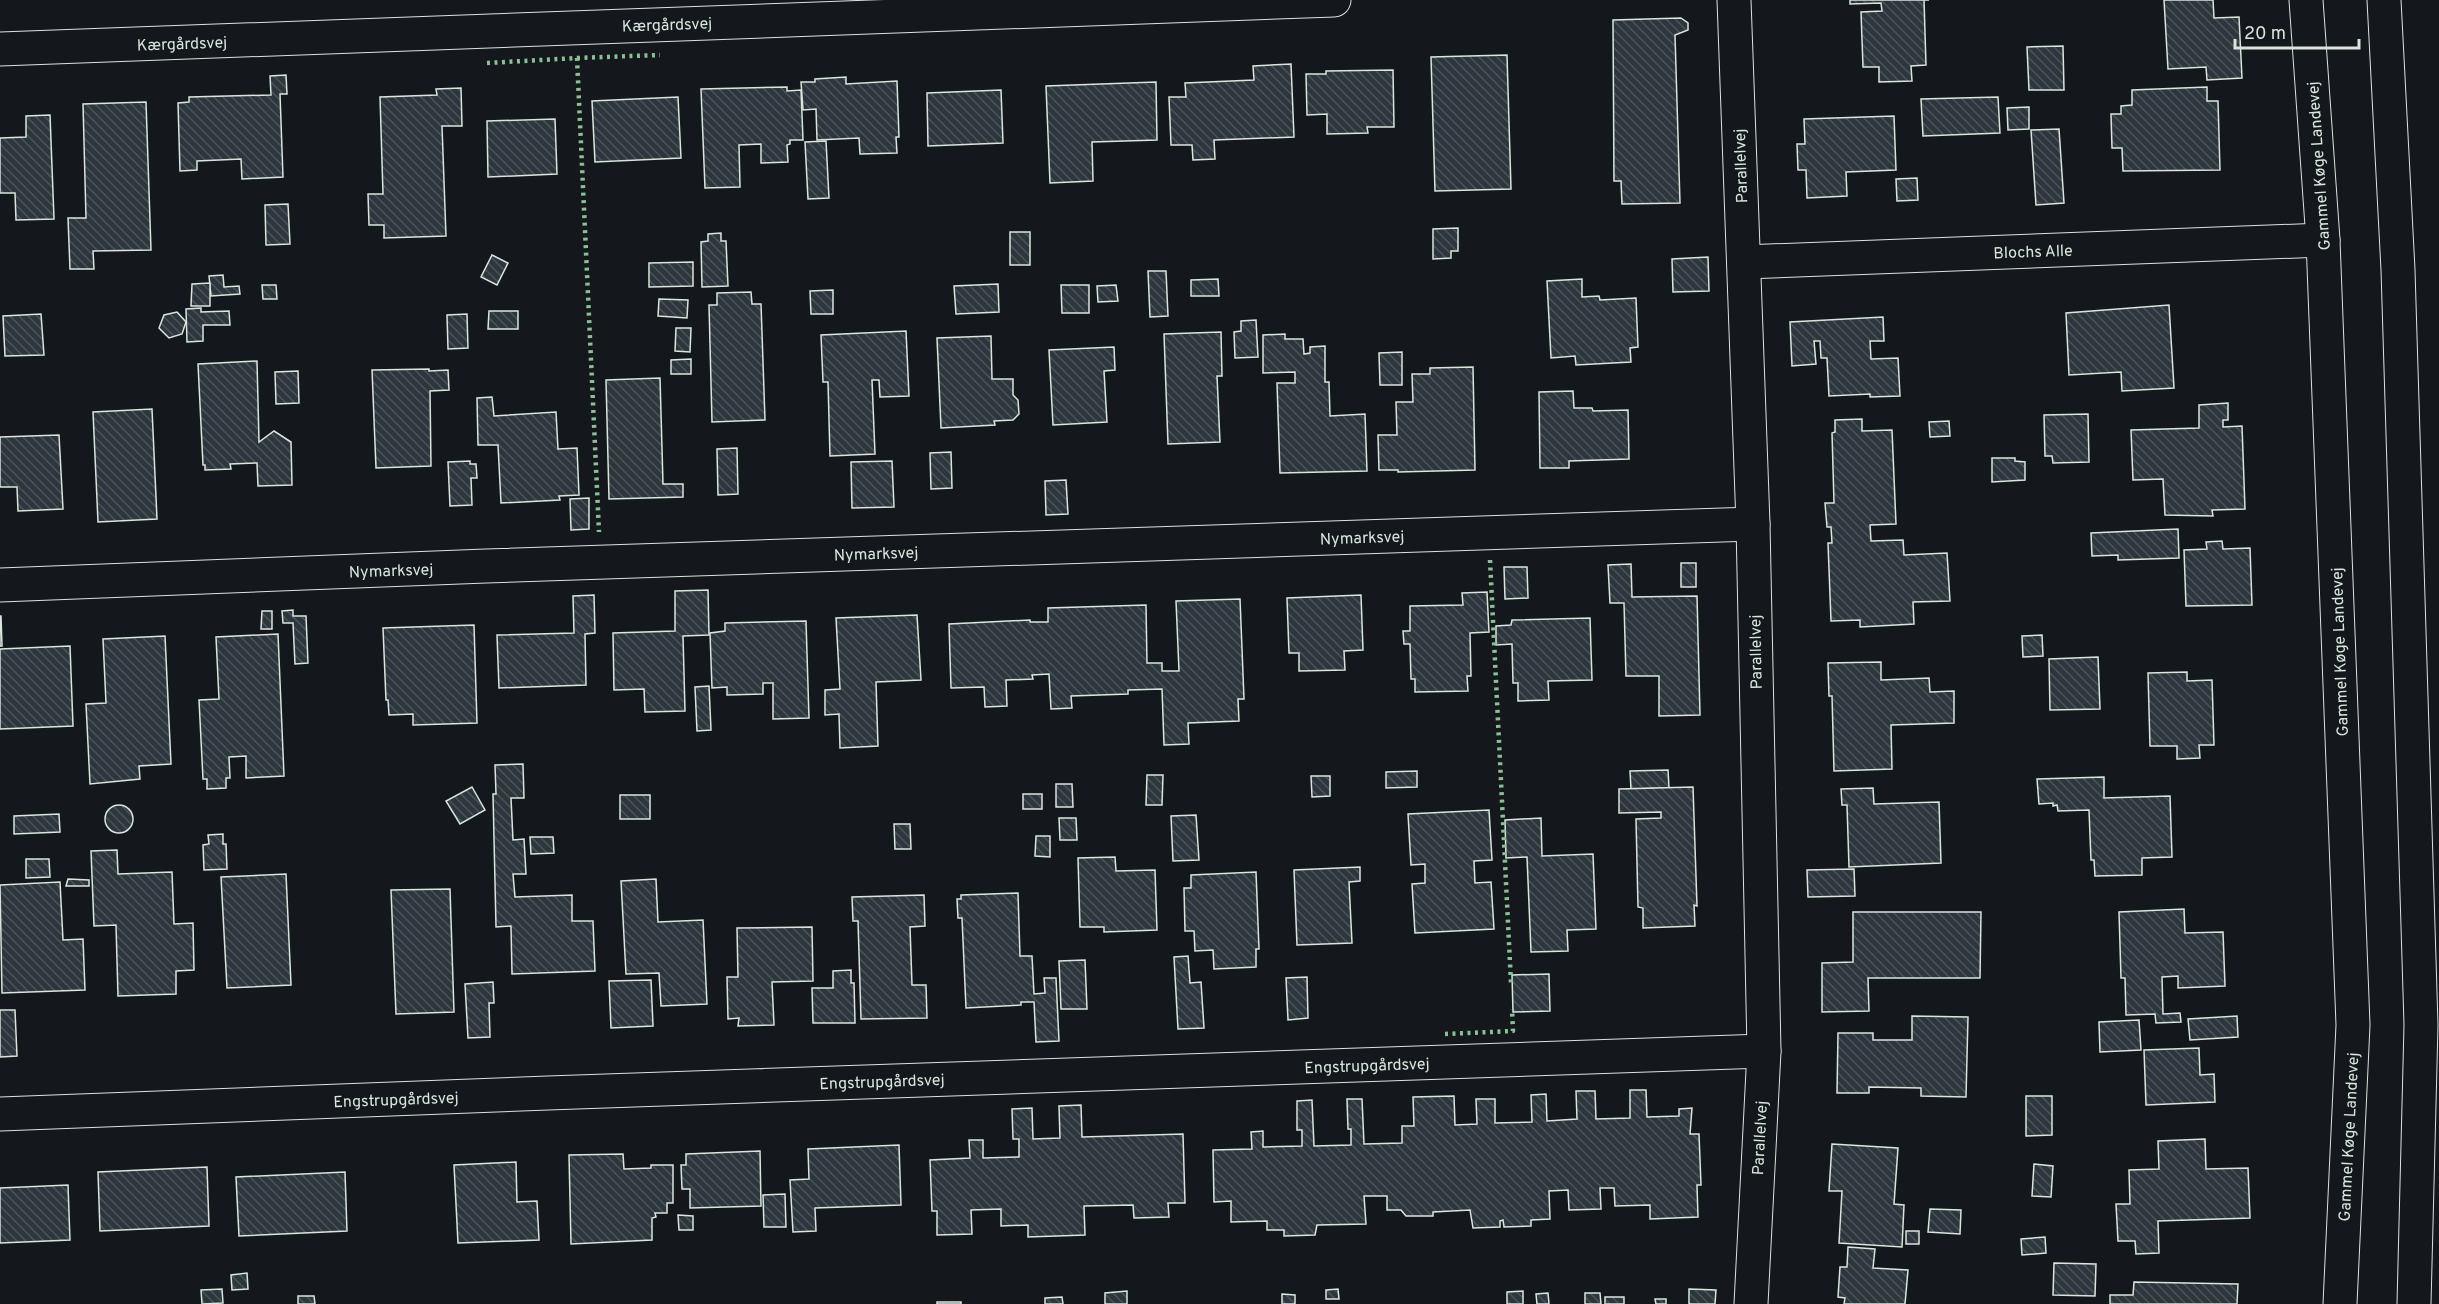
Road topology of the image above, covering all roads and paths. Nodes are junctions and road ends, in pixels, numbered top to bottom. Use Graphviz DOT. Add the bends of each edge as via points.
graph roads {
  1 [pos="1334,0"];
  2 [pos="1734,0"];
  3 [pos="2306,0"];
  4 [pos="2384,0"];
  5 [pos="0,49"];
  6 [pos="2323,240"];
  7 [pos="1744,262"];
  8 [pos="1753,524"];
  9 [pos="0,585"];
  10 [pos="1764,1051"];
  11 [pos="0,1114"];
  12 [pos="1751,1304"];
  13 [pos="2340,1304"];
  14 [pos="2414,1304"];
  1 -- 5 [label="street, Kærgårdsvej"];
  2 -- 7 [label="street, Parallelvej"];
  3 -- 6 [label="street, Gammel Køge Landevej"];
  4 -- 14 [label="street" via="2399,281 2421,1025"];
  6 -- 7 [label="street, Blochs Alle"];
  6 -- 13 [label="street, Gammel Køge Landevej" via="2353,1025"];
  7 -- 8 [label="street, Parallelvej"];
  8 -- 9 [label="street, Nymarksvej"];
  8 -- 10 [label="street, Parallelvej"];
  10 -- 11 [label="street, Engstrupgårdsvej"];
  10 -- 12 [label="street, Parallelvej"];
}
